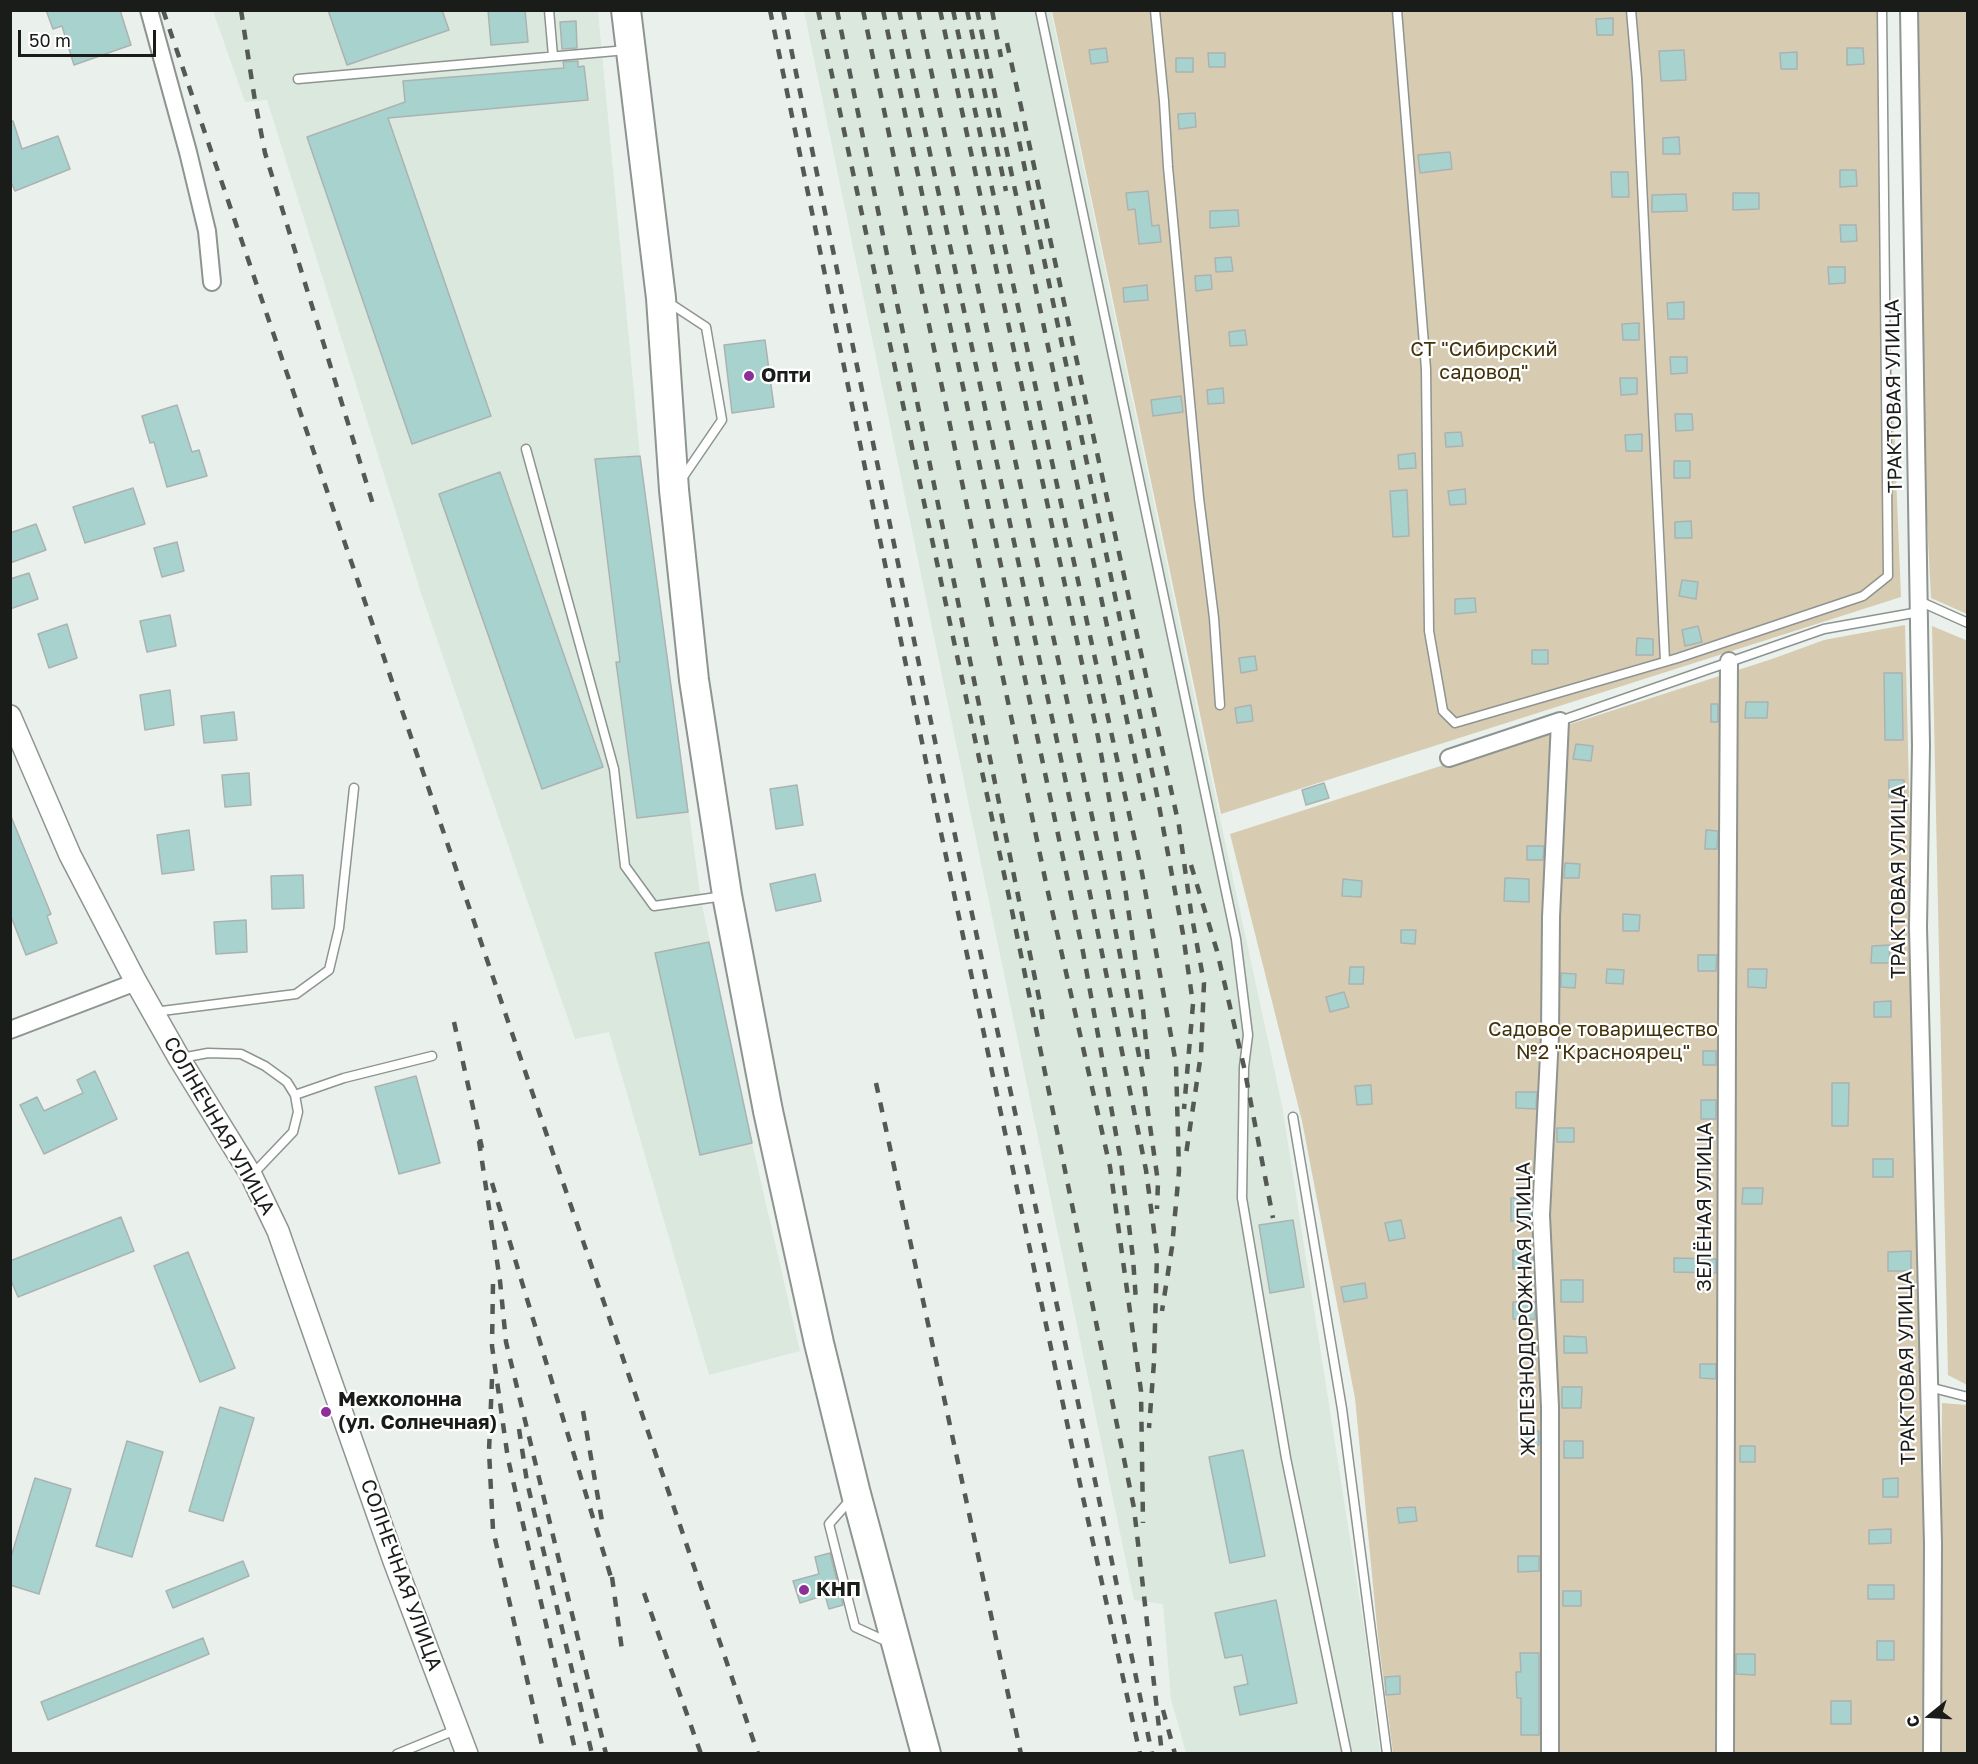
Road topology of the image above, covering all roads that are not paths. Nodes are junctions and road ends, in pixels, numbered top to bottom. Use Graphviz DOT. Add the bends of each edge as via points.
graph roads {
  1 [pos="149,10"];
  2 [pos="549,10"];
  3 [pos="626,10"];
  4 [pos="1040,10"];
  5 [pos="1155,10"];
  6 [pos="1397,10"];
  7 [pos="1631,10"];
  8 [pos="1882,10"];
  9 [pos="1909,10"];
  10 [pos="630,50"];
  11 [pos="553,56"];
  12 [pos="298,79"];
  13 [pos="212,282"];
  14 [pos="661,298"];
  15 [pos="526,449"];
  16 [pos="674,490"];
  17 [pos="1919,607"];
  18 [pos="1968,623"];
  19 [pos="1665,661"];
  20 [pos="1730,661"];
  21 [pos="1220,705"];
  22 [pos="10,716"];
  23 [pos="1560,721"];
  24 [pos="14,737"];
  25 [pos="1449,758"];
  26 [pos="354,788"];
  27 [pos="727,895"];
  28 [pos="136,982"];
  29 [pos="154,1012"];
  30 [pos="10,1029"];
  31 [pos="432,1056"];
  32 [pos="179,1058"];
  33 [pos="296,1095"];
  34 [pos="1293,1116"];
  35 [pos="251,1175"];
  36 [pos="1929,1388"];
  37 [pos="1968,1397"];
  38 [pos="458,1729"];
  39 [pos="398,1754"];
  40 [pos="467,1754"];
  41 [pos="926,1754"];
  42 [pos="1347,1754"];
  43 [pos="1387,1754"];
  44 [pos="1550,1754"];
  45 [pos="1725,1754"];
  46 [pos="1932,1754"];
  1 -- 13 [label="street" via="207,231"];
  2 -- 11 [label="lane"];
  3 -- 10 [label="highway"];
  4 -- 42 [label="lane" via="1236,939 1248,1035 1242,1198 1286,1458"];
  5 -- 21 [label="lane"];
  6 -- 19 [label="lane" via="1426,369 1429,631 1443,711 1455,723"];
  7 -- 19 [label="lane"];
  8 -- 19 [label="lane" via="1888,576 1863,596"];
  9 -- 17 [label="street, ТРАКТОВАЯ УЛИЦА"];
  10 -- 11 [label="lane"];
  10 -- 14 [label="highway"];
  11 -- 12 [label="lane"];
  14 -- 16 [label="highway"];
  14 -- 16 [label="lane" via="706,327 722,420"];
  15 -- 27 [label="lane" via="614,769 624,866 654,906"];
  16 -- 27 [label="highway" via="694,680"];
  17 -- 18 [label="lane"];
  17 -- 20 [label="lane" via="1824,629"];
  17 -- 36 [label="street, ТРАКТОВАЯ УЛИЦА" via="1918,927"];
  20 -- 23 [label="lane"];
  20 -- 45 [label="street, ЗЕЛЁНАЯ УЛИЦА"];
  22 -- 24 [label="street, СОЛНЕЧНАЯ УЛИЦА"];
  23 -- 25 [label="street"];
  23 -- 44 [label="street, ЖЕЛЕЗНОДОРОЖНАЯ УЛИЦА" via="1541,1215 1550,1407"];
  24 -- 28 [label="street, СОЛНЕЧНАЯ УЛИЦА"];
  26 -- 29 [label="lane" via="339,928 329,969 296,994"];
  27 -- 41 [label="highway" via="768,1111 819,1343"];
  28 -- 29 [label="street, СОЛНЕЧНАЯ УЛИЦА"];
  28 -- 30 [label="street"];
  29 -- 32 [label="street, СОЛНЕЧНАЯ УЛИЦА"];
  31 -- 33 [label="lane" via="344,1078"];
  32 -- 33 [label="lane" via="208,1053 241,1054 287,1082"];
  32 -- 35 [label="street, СОЛНЕЧНАЯ УЛИЦА"];
  33 -- 35 [label="lane" via="298,1112 293,1132"];
  34 -- 43 [label="lane" via="1342,1409"];
  35 -- 38 [label="street, СОЛНЕЧНАЯ УЛИЦА" via="278,1231 394,1561"];
  36 -- 37 [label="lane"];
  36 -- 46 [label="street, ТРАКТОВАЯ УЛИЦА"];
  38 -- 39 [label="lane"];
  38 -- 40 [label="street, СОЛНЕЧНАЯ УЛИЦА"];
}
